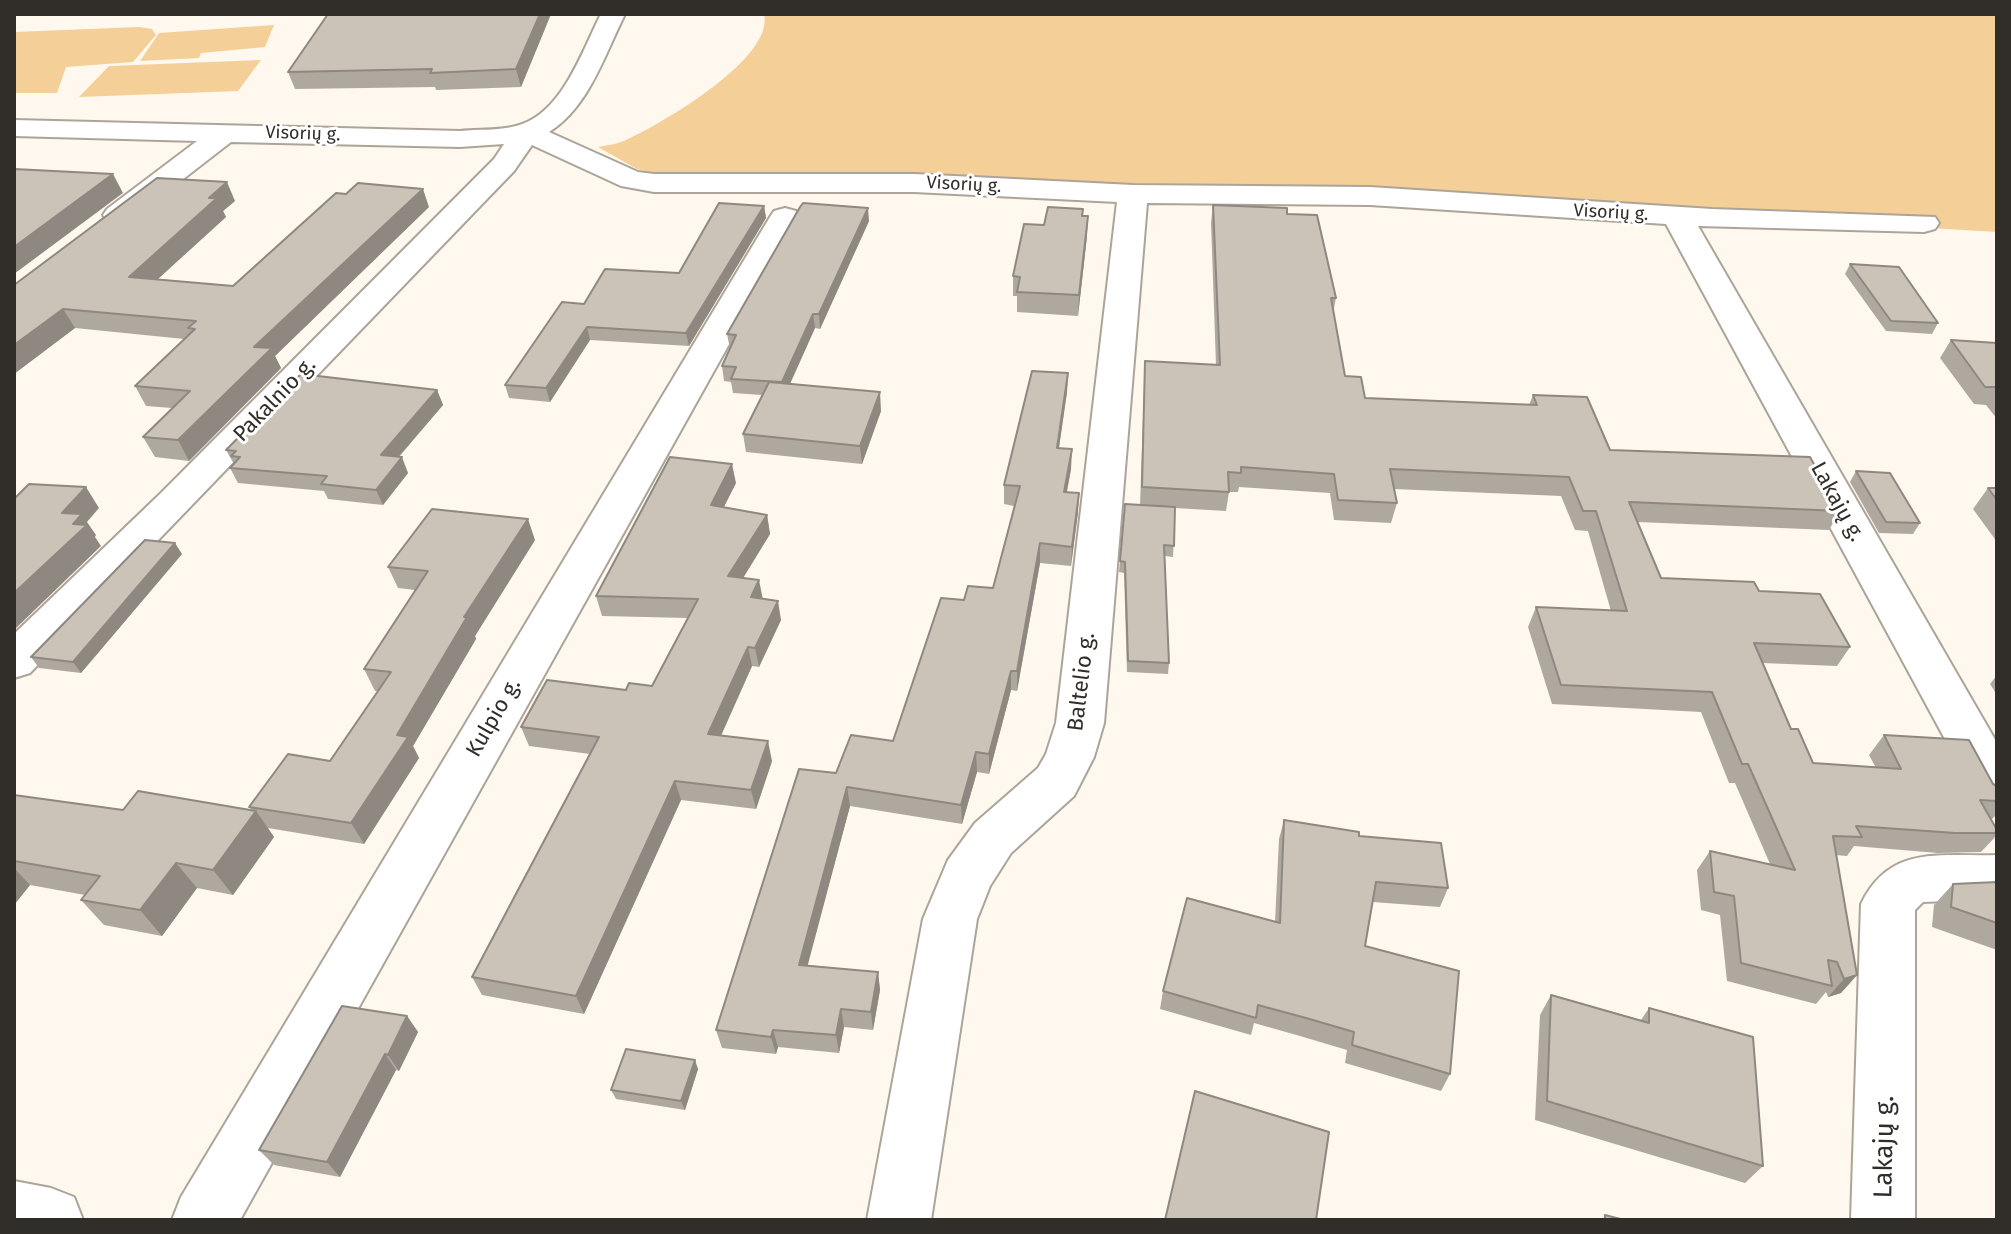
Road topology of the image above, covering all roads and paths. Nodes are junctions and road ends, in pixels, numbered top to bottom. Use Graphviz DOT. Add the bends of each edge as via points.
graph roads {
  1 [pos="613,14"];
  2 [pos="14,128"];
  3 [pos="226,132"];
  4 [pos="527,132"];
  5 [pos="1133,194"];
  6 [pos="1677,216"];
  7 [pos="785,217"];
  8 [pos="1924,223"];
  9 [pos="101,227"];
  10 [pos="14,661"];
  11 [pos="1997,788"];
  12 [pos="1997,877"];
  13 [pos="14,1213"];
  14 [pos="51,1220"];
  15 [pos="204,1220"];
  16 [pos="899,1220"];
  17 [pos="1883,1220"];
  1 -- 4 [label="street" via="563,109"];
  2 -- 3 [label="street, Visorių g."];
  3 -- 4 [label="street, Visorių g." via="460,139"];
  3 -- 9 [label="street"];
  4 -- 5 [label="street, Visorių g." via="631,180 654,183 914,183"];
  4 -- 10 [label="street, Pakalnio g." via="504,165"];
  5 -- 6 [label="street, Visorių g." via="1370,196"];
  5 -- 16 [label="street, Baltelio g." via="1080,723 1056,782 993,838 967,876 950,919"];
  6 -- 8 [label="street, Visorių g."];
  6 -- 11 [label="street, Lakajų g."];
  7 -- 15 [label="street, Kulpio g."];
  12 -- 17 [label="street, Lakajų g." via="1915,880 1888,904"];
  13 -- 14 [label="street"];
}
